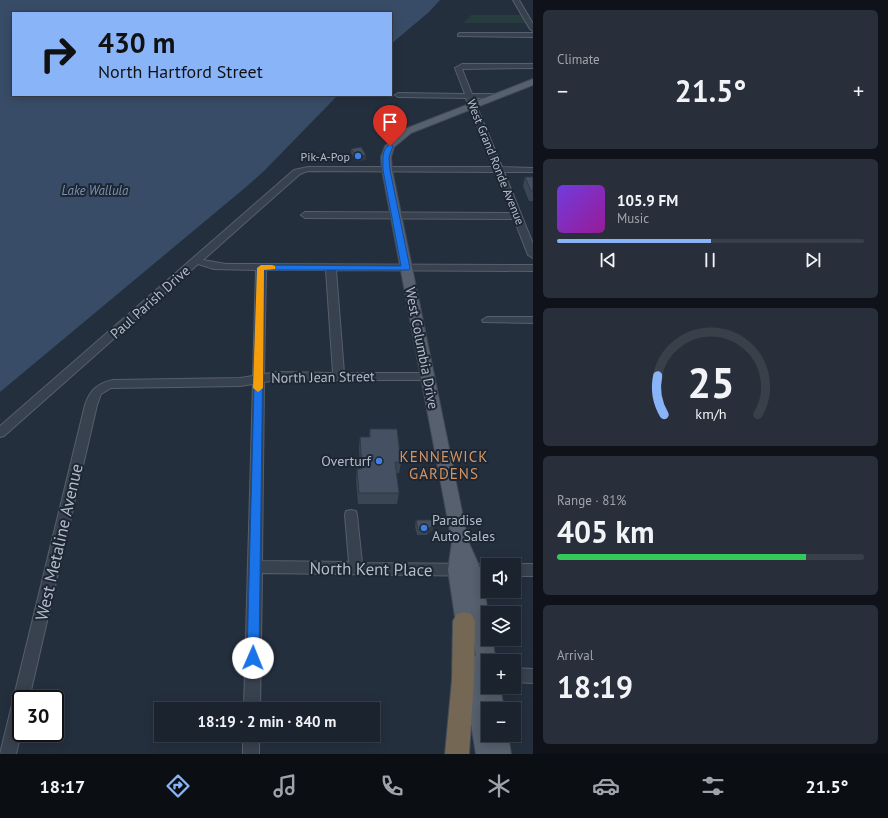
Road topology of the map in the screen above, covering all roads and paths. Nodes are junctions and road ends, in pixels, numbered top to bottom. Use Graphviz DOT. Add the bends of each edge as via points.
graph roads {
  1 [pos="516,0"];
  2 [pos="533,29"];
  3 [pos="460,35"];
  4 [pos="533,36"];
  5 [pos="533,66"];
  6 [pos="533,82"];
  7 [pos="398,95"];
  8 [pos="469,96"];
  9 [pos="496,96"];
  10 [pos="473,105"];
  11 [pos="386,170"];
  12 [pos="499,170"];
  13 [pos="533,170"];
  14 [pos="304,215"];
  15 [pos="396,215"];
  16 [pos="517,216"];
  17 [pos="533,255"];
  18 [pos="197,261"];
  19 [pos="261,268"];
  20 [pos="331,268"];
  21 [pos="406,268"];
  22 [pos="533,268"];
  23 [pos="487,320"];
  24 [pos="533,320"];
  25 [pos="339,376"];
  26 [pos="427,377"];
  27 [pos="258,379"];
  28 [pos="100,388"];
  29 [pos="0,433"];
  30 [pos="351,515"];
  31 [pos="255,567"];
  32 [pos="356,568"];
  33 [pos="472,570"];
  34 [pos="521,570"];
  35 [pos="533,570"];
  36 [pos="464,621"];
  37 [pos="481,655"];
  38 [pos="481,668"];
  39 [pos="521,676"];
  40 [pos="533,676"];
  41 [pos="23,690"];
  42 [pos="484,694"];
  43 [pos="252,702"];
  44 [pos="12,737"];
  45 [pos="251,742"];
  46 [pos="499,742"];
  47 [pos="8,754"];
  48 [pos="251,754"];
  49 [pos="457,754"];
  50 [pos="486,754"];
  51 [pos="501,754"];
  1 -- 2 [label="street"];
  3 -- 4 [label="street"];
  5 -- 8 [label="street, West Grand Ronde Avenue" via="462,66 458,68"];
  6 -- 9 [label="main road, West Columbia Drive"];
  7 -- 8 [label="street"];
  8 -- 9 [label="street"];
  8 -- 10 [label="street, West Grand Ronde Avenue"];
  9 -- 10 [label="main road, West Columbia Drive"];
  10 -- 11 [label="main road, West Columbia Drive" via="419,126 401,136 390,146 386,154"];
  10 -- 12 [label="street, West Grand Ronde Avenue"];
  11 -- 12 [label="street"];
  11 -- 15 [label="main road, West Columbia Drive"];
  11 -- 18 [label="street, Paul Parish Drive" via="300,170"];
  12 -- 13 [label="street"];
  12 -- 16 [label="street, West Grand Ronde Avenue"];
  14 -- 15 [label="street"];
  15 -- 16 [label="street"];
  15 -- 21 [label="main road, West Columbia Drive"];
  16 -- 17 [label="street, West Grand Ronde Avenue"];
  18 -- 19 [label="street" via="222,267"];
  18 -- 29 [label="street, Paul Parish Drive"];
  19 -- 20 [label="street"];
  19 -- 27 [label="street"];
  20 -- 21 [label="street"];
  20 -- 25 [label="street"];
  21 -- 22 [label="street"];
  21 -- 26 [label="main road, West Columbia Drive"];
  23 -- 24 [label="street"];
  25 -- 26 [label="street, North Jean Street"];
  25 -- 27 [label="street, North Jean Street" via="278,376"];
  26 -- 33 [label="main road, West Columbia Drive" via="460,541"];
  27 -- 28 [label="street, North Jean Street" via="240,382 118,382"];
  27 -- 31 [label="street"];
  28 -- 41 [label="street, West Metaline Avenue" via="91,405"];
  30 -- 32 [label="street"];
  31 -- 32 [label="street, North Kent Place"];
  31 -- 43 [label="street"];
  32 -- 33 [label="street, North Kent Place"];
  33 -- 36 [label="main road, West Columbia Drive"];
  33 -- 37 [label="main road, West Columbia Drive"];
  34 -- 35 [label="street"];
  36 -- 38 [label="main road, West Columbia Drive"];
  36 -- 49 [label="highway" via="463,680"];
  39 -- 40 [label="street"];
  42 -- 50 [label="main road, West Columbia Drive"];
  44 -- 47 [label="street, West Metaline Avenue"];
  45 -- 48 [label="street"];
  46 -- 51 [label="main road"];
}
